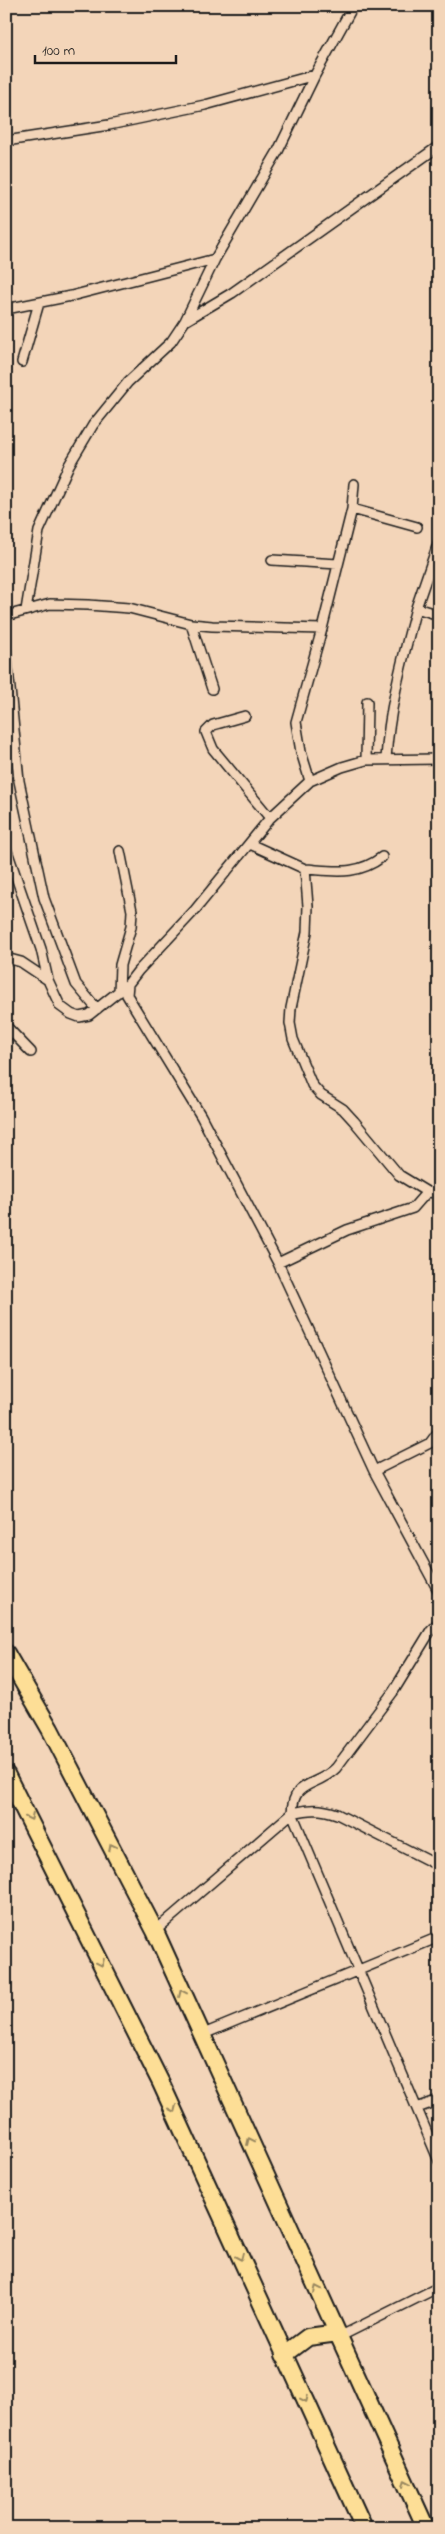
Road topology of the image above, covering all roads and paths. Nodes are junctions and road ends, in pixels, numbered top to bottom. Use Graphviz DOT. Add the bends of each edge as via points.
graph roads {
  1 [pos="353,6"];
  2 [pos="315,75"];
  3 [pos="6,141"];
  4 [pos="439,146"];
  5 [pos="216,259"];
  6 [pos="39,303"];
  7 [pos="6,309"];
  8 [pos="184,321"];
  9 [pos="22,362"];
  10 [pos="354,484"];
  11 [pos="352,509"];
  12 [pos="416,527"];
  13 [pos="439,542"];
  14 [pos="272,560"];
  15 [pos="338,564"];
  16 [pos="416,608"];
  17 [pos="26,610"];
  18 [pos="439,615"];
  19 [pos="6,616"];
  20 [pos="191,624"];
  21 [pos="322,629"];
  22 [pos="6,648"];
  23 [pos="212,689"];
  24 [pos="367,702"];
  25 [pos="245,716"];
  26 [pos="386,759"];
  27 [pos="439,759"];
  28 [pos="366,760"];
  29 [pos="310,781"];
  30 [pos="270,818"];
  31 [pos="250,844"];
  32 [pos="6,848"];
  33 [pos="120,851"];
  34 [pos="382,857"];
  35 [pos="305,869"];
  36 [pos="6,958"];
  37 [pos="48,980"];
  38 [pos="128,984"];
  39 [pos="119,992"];
  40 [pos="97,1009"];
  41 [pos="6,1026"];
  42 [pos="32,1052"];
  43 [pos="427,1192"];
  44 [pos="439,1193"];
  45 [pos="278,1263"];
  46 [pos="439,1431"];
  47 [pos="374,1471"];
  48 [pos="439,1592"];
  49 [pos="439,1622"];
  50 [pos="6,1652"];
  51 [pos="6,1774"];
  52 [pos="292,1813"];
  53 [pos="439,1866"];
  54 [pos="155,1931"];
  55 [pos="439,1937"];
  56 [pos="358,1970"];
  57 [pos="201,2034"];
  58 [pos="439,2100"];
  59 [pos="417,2108"];
  60 [pos="439,2161"];
  61 [pos="439,2287"];
  62 [pos="338,2335"];
  63 [pos="284,2355"];
  64 [pos="364,2528"];
  65 [pos="426,2528"];
  1 -- 2 [label="street"];
  2 -- 3 [label="street" via="205,105 100,127"];
  2 -- 5 [label="street" via="278,151"];
  4 -- 8 [label="street" via="232,293"];
  5 -- 6 [label="street"];
  5 -- 8 [label="street"];
  6 -- 7 [label="street"];
  6 -- 9 [label="street"];
  8 -- 17 [label="street" via="171,342 128,382 98,418 69,465 39,531"];
  10 -- 11 [label="street"];
  11 -- 12 [label="street"];
  11 -- 15 [label="street"];
  13 -- 16 [label="street"];
  14 -- 15 [label="street"];
  15 -- 21 [label="street"];
  16 -- 18 [label="street"];
  16 -- 26 [label="street" via="400,666 388,727"];
  17 -- 19 [label="street"];
  17 -- 20 [label="street" via="50,604 88,604 146,611"];
  20 -- 21 [label="street"];
  20 -- 23 [label="street"];
  21 -- 29 [label="street" via="296,722 298,743"];
  22 -- 40 [label="street" via="19,781 44,898 76,984"];
  24 -- 28 [label="street"];
  25 -- 30 [label="street" via="213,725 206,732 213,748"];
  26 -- 27 [label="street"];
  26 -- 28 [label="street"];
  28 -- 29 [label="street"];
  29 -- 30 [label="street"];
  30 -- 31 [label="street"];
  31 -- 35 [label="street"];
  31 -- 38 [label="street"];
  32 -- 37 [label="street" via="41,949"];
  33 -- 39 [label="street" via="132,911 120,965"];
  34 -- 35 [label="street" via="370,866 356,870"];
  35 -- 43 [label="street" via="307,932 291,1008 293,1039 312,1085 343,1109 399,1175"];
  36 -- 37 [label="street" via="21,962"];
  37 -- 40 [label="street" via="60,1006 71,1014 79,1017"];
  38 -- 39 [label="street"];
  38 -- 45 [label="street" via="127,995 132,1006 201,1116"];
  39 -- 40 [label="street"];
  41 -- 42 [label="street"];
  43 -- 44 [label="street"];
  43 -- 45 [label="street" via="413,1208 347,1230"];
  45 -- 47 [label="street"];
  46 -- 47 [label="street" via="430,1443"];
  47 -- 48 [label="street"];
  49 -- 52 [label="street" via="393,1692 336,1768 296,1792"];
  54 -- 50 [label="highway, one-way" via="54,1736"];
  51 -- 63 [label="highway, one-way" via="161,2083"];
  52 -- 53 [label="street" via="312,1808 330,1811"];
  52 -- 54 [label="street"];
  52 -- 56 [label="street"];
  57 -- 54 [label="highway, one-way"];
  55 -- 56 [label="street"];
  56 -- 57 [label="street"];
  56 -- 59 [label="street"];
  62 -- 57 [label="highway, one-way"];
  58 -- 59 [label="street"];
  59 -- 60 [label="street"];
  61 -- 62 [label="street"];
  62 -- 63 [label="highway" via="308,2337"];
  65 -- 62 [label="highway, one-way"];
  63 -- 64 [label="highway, one-way"];
}
